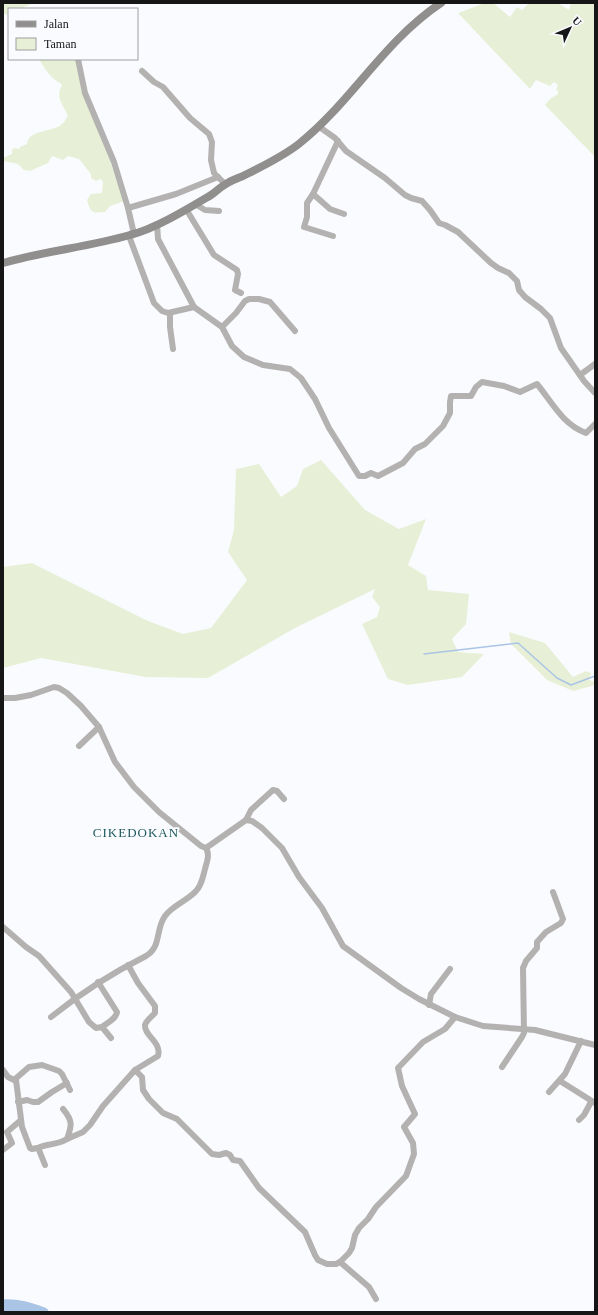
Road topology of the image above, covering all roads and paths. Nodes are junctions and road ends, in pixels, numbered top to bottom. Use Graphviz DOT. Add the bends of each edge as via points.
graph roads {
  1 [pos="441,3"];
  2 [pos="78,60"];
  3 [pos="142,71"];
  4 [pos="318,126"];
  5 [pos="338,141"];
  6 [pos="218,177"];
  7 [pos="225,184"];
  8 [pos="313,194"];
  9 [pos="195,204"];
  10 [pos="128,208"];
  11 [pos="186,209"];
  12 [pos="219,211"];
  13 [pos="344,214"];
  14 [pos="157,224"];
  15 [pos="131,235"];
  16 [pos="333,236"];
  17 [pos="3,263"];
  18 [pos="241,293"];
  19 [pos="194,306"];
  20 [pos="170,313"];
  21 [pos="222,327"];
  22 [pos="295,331"];
  23 [pos="173,349"];
  24 [pos="595,364"];
  25 [pos="580,375"];
  26 [pos="595,393"];
  27 [pos="595,424"];
  28 [pos="3,698"];
  29 [pos="99,728"];
  30 [pos="79,746"];
  31 [pos="284,799"];
  32 [pos="246,820"];
  33 [pos="206,848"];
  34 [pos="553,892"];
  35 [pos="3,927"];
  36 [pos="128,965"];
  37 [pos="450,970"];
  38 [pos="98,982"];
  39 [pos="74,998"];
  40 [pos="429,1005"];
  41 [pos="51,1017"];
  42 [pos="455,1017"];
  43 [pos="102,1027"];
  44 [pos="524,1029"];
  45 [pos="111,1038"];
  46 [pos="581,1041"];
  47 [pos="595,1045"];
  48 [pos="502,1067"];
  49 [pos="3,1070"];
  50 [pos="136,1070"];
  51 [pos="16,1080"];
  52 [pos="560,1081"];
  53 [pos="67,1083"];
  54 [pos="70,1090"];
  55 [pos="549,1092"];
  56 [pos="18,1102"];
  57 [pos="593,1102"];
  58 [pos="63,1109"];
  59 [pos="21,1120"];
  60 [pos="579,1120"];
  61 [pos="67,1139"];
  62 [pos="38,1148"];
  63 [pos="3,1150"];
  64 [pos="46,1165"];
  65 [pos="340,1262"];
  66 [pos="376,1299"];
  1 -- 4 [label="main road" via="399,36"];
  2 -- 10 [label="street" via="85,93 114,162"];
  3 -- 6 [label="street" via="163,87 190,118 209,134 213,150 213,169"];
  4 -- 5 [label="street"];
  4 -- 7 [label="main road" via="281,156"];
  5 -- 8 [label="street"];
  5 -- 25 [label="street" via="346,151 405,195 422,201 439,223 458,232 491,264 515,278 525,298 550,318 561,348"];
  6 -- 7 [label="street"];
  6 -- 10 [label="street" via="176,194"];
  7 -- 9 [label="main road"];
  8 -- 13 [label="street" via="330,209"];
  8 -- 16 [label="street" via="307,204 304,227"];
  9 -- 11 [label="main road"];
  9 -- 12 [label="street" via="205,210"];
  10 -- 15 [label="street"];
  11 -- 14 [label="main road"];
  11 -- 18 [label="street" via="214,255 237,270 235,288"];
  14 -- 15 [label="main road"];
  14 -- 19 [label="street" via="158,239"];
  15 -- 17 [label="main road"];
  15 -- 20 [label="street" via="154,303"];
  19 -- 20 [label="street"];
  19 -- 21 [label="street"];
  20 -- 23 [label="street"];
  21 -- 22 [label="street" via="245,301 259,299 270,302"];
  21 -- 27 [label="street" via="232,346 244,357 263,365 290,369 301,378 359,476 371,473 378,476 403,463 445,424 450,412 451,396 471,396 482,382 520,392 537,384 556,411 570,424 586,433"];
  24 -- 25 [label="street"];
  25 -- 26 [label="street"];
  28 -- 29 [label="street" via="37,694 50,688 59,688 81,706"];
  29 -- 30 [label="street"];
  29 -- 33 [label="street" via="115,762 134,788 159,812"];
  31 -- 32 [label="street" via="273,790 250,810"];
  32 -- 33 [label="street"];
  32 -- 40 [label="street" via="262,828 282,848 322,908 343,946"];
  33 -- 36 [label="street" via="208,858 197,890 164,917 153,951"];
  34 -- 44 [label="street" via="564,919 537,942 537,948 524,964"];
  35 -- 39 [label="street" via="39,956"];
  36 -- 38 [label="street"];
  36 -- 50 [label="street" via="155,1006 155,1012 145,1026 159,1050 156,1058"];
  37 -- 40 [label="street" via="431,994"];
  38 -- 39 [label="street"];
  38 -- 43 [label="street" via="117,1012 117,1015"];
  39 -- 41 [label="street"];
  39 -- 43 [label="street" via="93,1026"];
  40 -- 42 [label="street"];
  42 -- 44 [label="street" via="490,1027"];
  42 -- 65 [label="street" via="445,1029 423,1042 398,1068 402,1086 415,1114 404,1126 413,1143 414,1157 406,1177 376,1207 358,1230 352,1248"];
  43 -- 45 [label="street"];
  44 -- 46 [label="street"];
  44 -- 48 [label="street" via="522,1037"];
  46 -- 47 [label="street"];
  46 -- 52 [label="street"];
  49 -- 51 [label="street" via="11,1080"];
  50 -- 61 [label="street" via="103,1106 90,1125 83,1132"];
  50 -- 65 [label="street" via="142,1077 143,1090 156,1107 167,1116 177,1119 212,1154 226,1152 233,1160 240,1161 259,1188 305,1232 319,1262 331,1265"];
  51 -- 53 [label="street" via="29,1067 42,1065 59,1071"];
  51 -- 56 [label="street"];
  52 -- 55 [label="street"];
  52 -- 57 [label="street"];
  53 -- 54 [label="street"];
  53 -- 56 [label="street" via="38,1102"];
  56 -- 59 [label="street"];
  57 -- 60 [label="street"];
  58 -- 61 [label="street" via="71,1121"];
  59 -- 62 [label="street" via="30,1148"];
  59 -- 63 [label="street" via="7,1131 12,1143"];
  61 -- 62 [label="street" via="58,1144"];
  62 -- 64 [label="street"];
  65 -- 66 [label="street" via="369,1287"];
}
